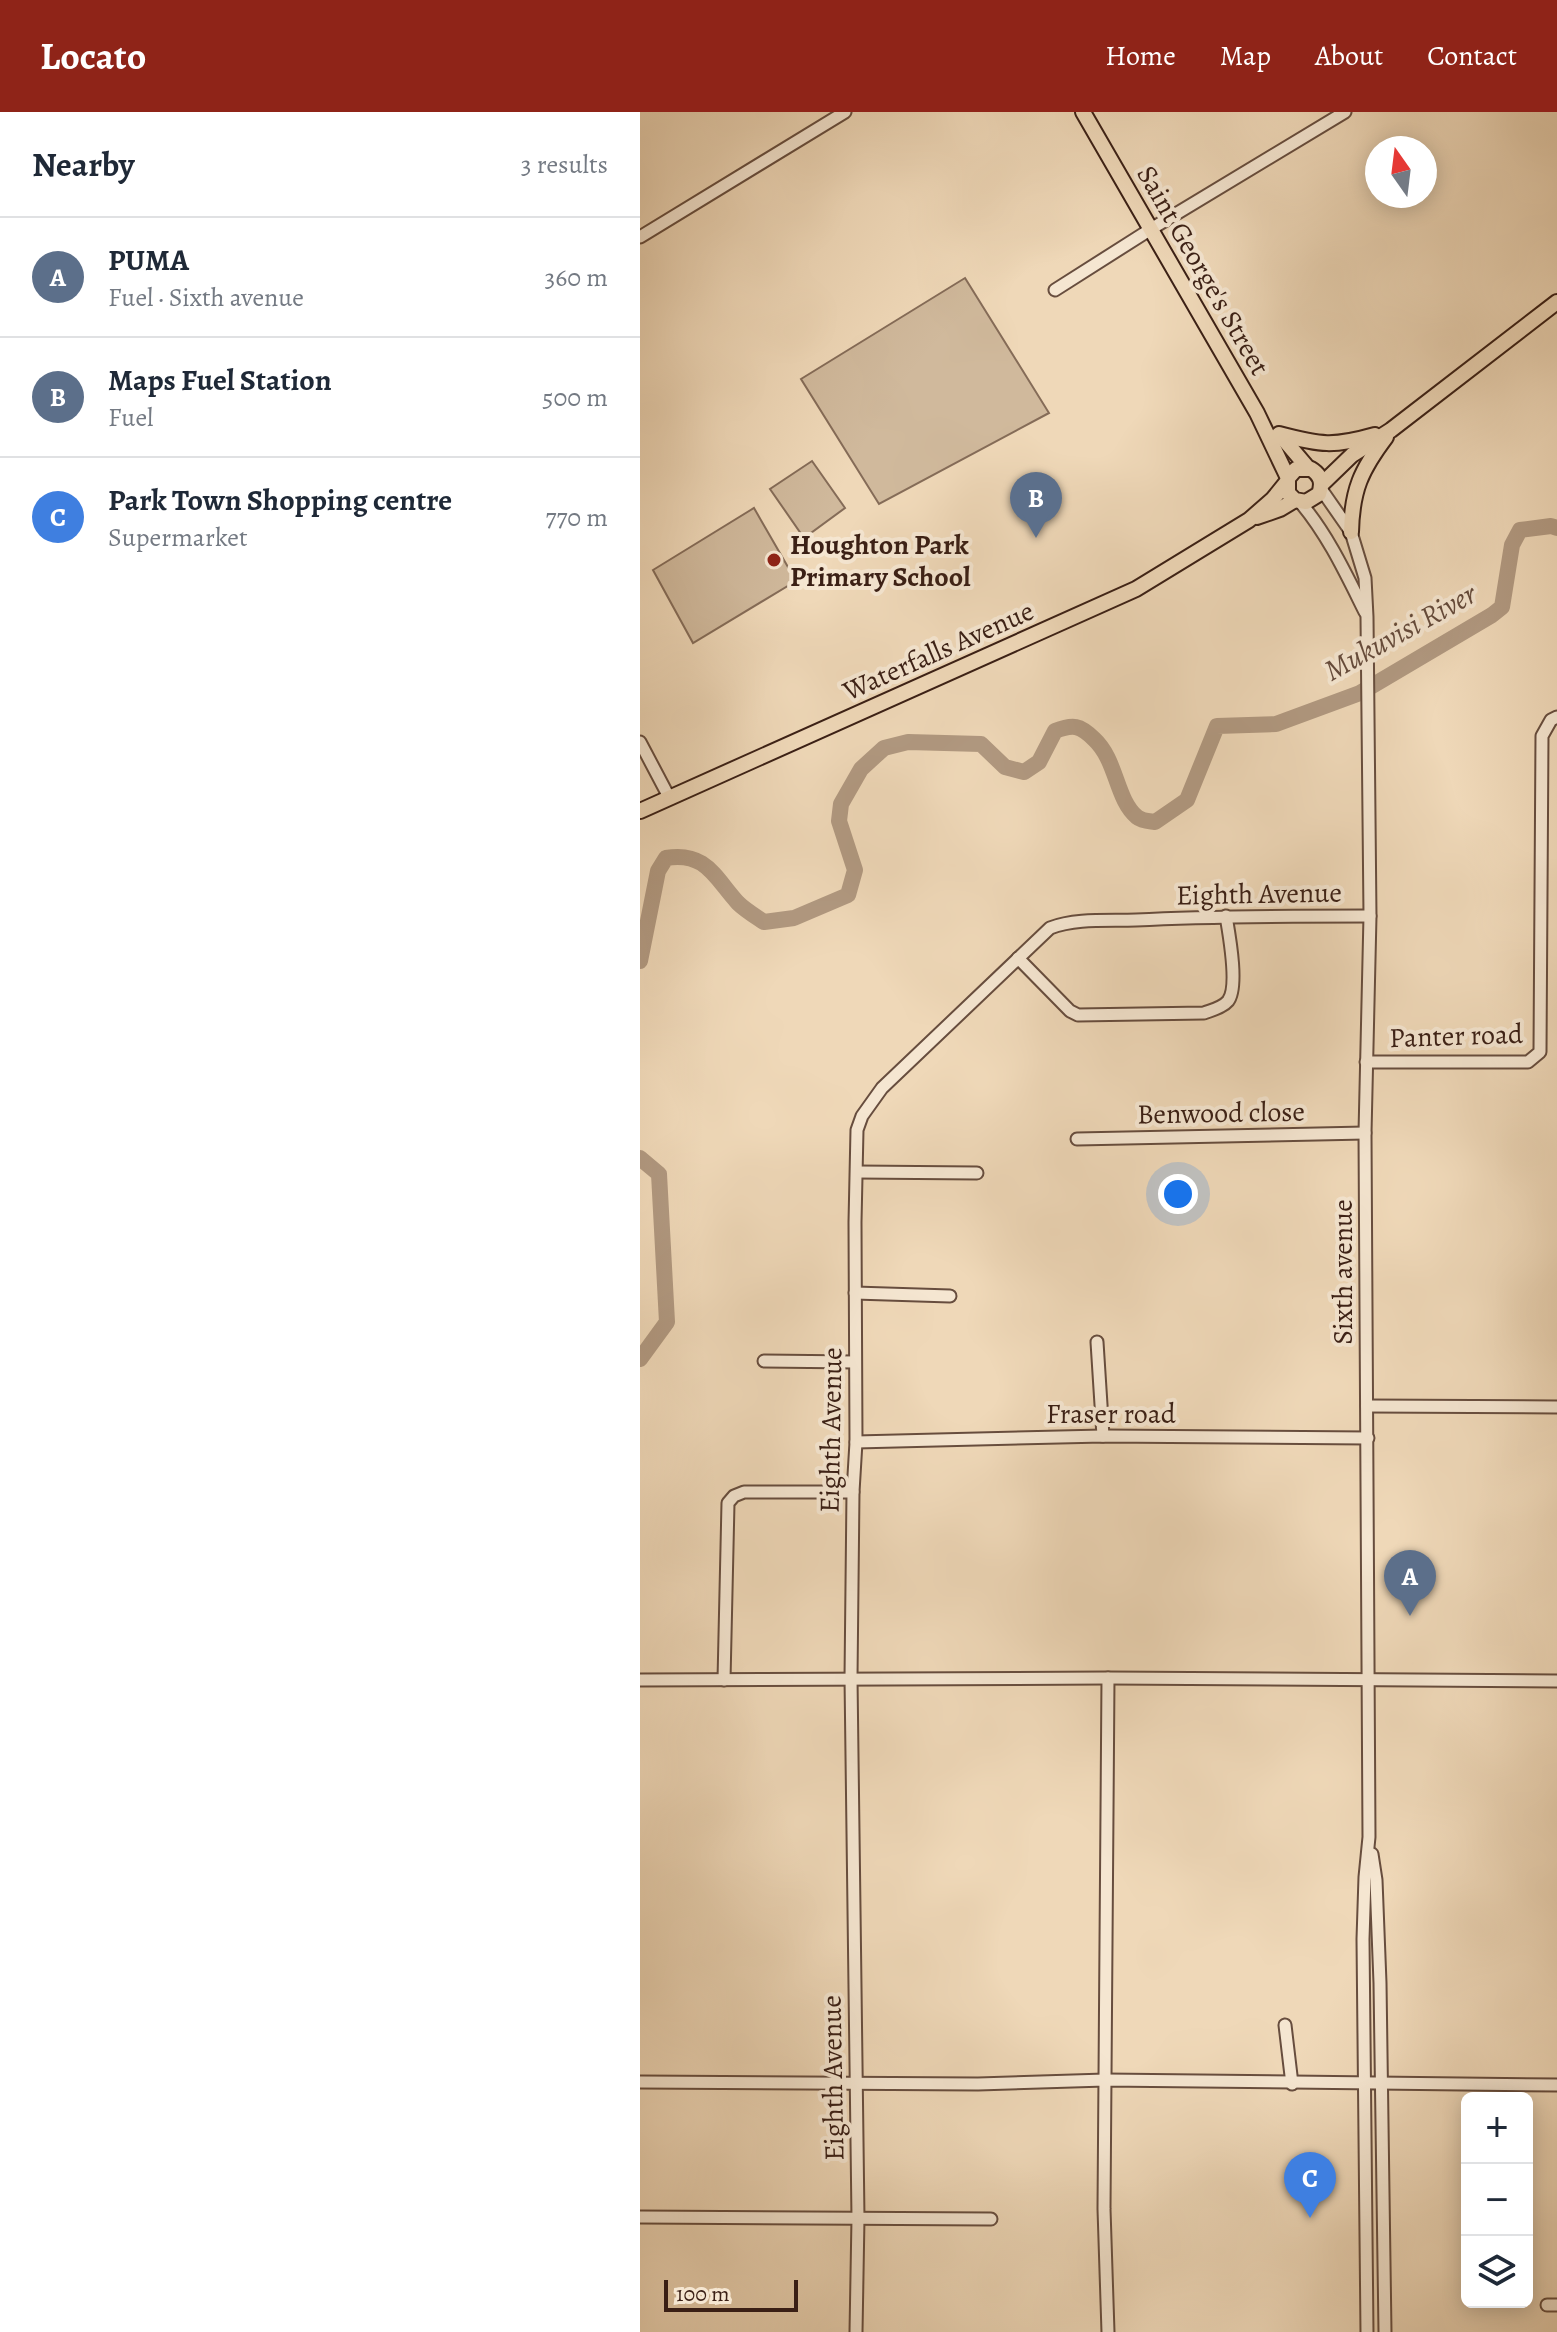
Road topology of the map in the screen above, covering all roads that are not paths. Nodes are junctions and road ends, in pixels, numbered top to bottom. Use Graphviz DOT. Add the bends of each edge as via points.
graph roads {
  1 [pos="845,112"];
  2 [pos="1083,112"];
  3 [pos="1345,112"];
  4 [pos="1151,229"];
  5 [pos="640,237"];
  6 [pos="1055,290"];
  7 [pos="1557,302"];
  8 [pos="1257,413"];
  9 [pos="1391,430"];
  10 [pos="1279,434"];
  11 [pos="1352,455"];
  12 [pos="1310,468"];
  13 [pos="1287,480"];
  14 [pos="1321,487"];
  15 [pos="1298,501"];
  16 [pos="1249,520"];
  17 [pos="1351,532"];
  18 [pos="1367,617"];
  19 [pos="1557,717"];
  20 [pos="640,742"];
  21 [pos="669,797"];
  22 [pos="640,811"];
  23 [pos="1226,916"];
  24 [pos="1370,916"];
  25 [pos="1018,958"];
  26 [pos="1366,1062"];
  27 [pos="1365,1133"];
  28 [pos="1077,1139"];
  29 [pos="857,1172"];
  30 [pos="977,1173"];
  31 [pos="855,1293"];
  32 [pos="950,1296"];
  33 [pos="1097,1342"];
  34 [pos="764,1361"];
  35 [pos="855,1362"];
  36 [pos="1367,1406"];
  37 [pos="1557,1407"];
  38 [pos="1103,1436"];
  39 [pos="1368,1438"];
  40 [pos="856,1442"];
  41 [pos="853,1492"];
  42 [pos="851,1678"];
  43 [pos="1108,1678"];
  44 [pos="640,1680"];
  45 [pos="724,1680"];
  46 [pos="1368,1680"];
  47 [pos="1557,1681"];
  48 [pos="1369,1837"];
  49 [pos="1285,2025"];
  50 [pos="1105,2080"];
  51 [pos="640,2082"];
  52 [pos="855,2082"];
  53 [pos="1292,2084"];
  54 [pos="1365,2084"];
  55 [pos="1381,2085"];
  56 [pos="1557,2085"];
  57 [pos="640,2217"];
  58 [pos="858,2218"];
  59 [pos="991,2219"];
  60 [pos="856,2332"];
  61 [pos="1108,2332"];
  62 [pos="1367,2332"];
  63 [pos="1385,2332"];
  1 -- 5 [label="street"];
  2 -- 4 [label="main road, Saint George's Street"];
  3 -- 4 [label="street"];
  4 -- 6 [label="street"];
  4 -- 8 [label="main road, Saint George's Street"];
  7 -- 9 [label="main road"];
  8 -- 10 [label="main road, Saint George's Street"];
  8 -- 13 [label="main road, Saint George's Street"];
  9 -- 10 [label="main road" via="1339,444"];
  9 -- 11 [label="main road"];
  9 -- 17 [label="main road" via="1357,482"];
  10 -- 12 [label="main road, Saint George's Street"];
  11 -- 12 [label="main road"];
  11 -- 14 [label="main road"];
  12 -- 13 [label="main road" via="1296,469"];
  12 -- 14 [label="main road"];
  13 -- 15 [label="main road" via="1288,493"];
  13 -- 16 [label="main road, Waterfalls Avenue"];
  14 -- 15 [label="main road" via="1315,498"];
  14 -- 17 [label="street, Sixth avenue"];
  15 -- 16 [label="main road, Waterfalls Avenue"];
  15 -- 18 [label="street" via="1314,518"];
  16 -- 21 [label="main road, Waterfalls Avenue" via="1126,594"];
  17 -- 18 [label="street, Sixth avenue" via="1365,578"];
  18 -- 24 [label="street, Sixth avenue"];
  19 -- 26 [label="street, Panter road" via="1542,736 1541,1047 1536,1057 1528,1062"];
  20 -- 21 [label="street"];
  21 -- 22 [label="main road, Waterfalls Avenue"];
  23 -- 24 [label="street, Eighth Avenue"];
  23 -- 25 [label="street, Eighth Avenue" via="1061,925 1045,931"];
  23 -- 25 [label="street" via="1233,955 1231,995 1204,1013 1078,1015"];
  24 -- 26 [label="street, Sixth avenue"];
  25 -- 29 [label="street, Eighth Avenue" via="882,1088 857,1130"];
  26 -- 27 [label="street, Sixth avenue"];
  27 -- 28 [label="street, Benwood close"];
  27 -- 36 [label="street, Sixth avenue"];
  29 -- 30 [label="street"];
  29 -- 31 [label="street, Eighth Avenue"];
  31 -- 32 [label="street"];
  31 -- 35 [label="street, Eighth Avenue"];
  33 -- 38 [label="street"];
  34 -- 35 [label="street"];
  35 -- 40 [label="street, Eighth Avenue"];
  36 -- 37 [label="street"];
  36 -- 39 [label="street, Sixth avenue"];
  38 -- 39 [label="street, Fraser road"];
  38 -- 40 [label="street, Fraser road"];
  39 -- 46 [label="street, Sixth avenue"];
  40 -- 41 [label="street, Eighth Avenue"];
  41 -- 42 [label="street, Eighth Avenue"];
  41 -- 45 [label="street" via="744,1492 728,1503"];
  42 -- 43 [label="street"];
  42 -- 45 [label="street"];
  42 -- 52 [label="street, Eighth Avenue"];
  43 -- 46 [label="street"];
  43 -- 50 [label="street"];
  44 -- 45 [label="street"];
  46 -- 47 [label="street"];
  46 -- 48 [label="street, Sixth avenue"];
  48 -- 54 [label="street" via="1363,1939"];
  48 -- 55 [label="street" via="1377,1891"];
  49 -- 53 [label="street"];
  50 -- 52 [label="street"];
  50 -- 53 [label="street"];
  50 -- 61 [label="street"];
  51 -- 52 [label="street"];
  52 -- 58 [label="street, Eighth Avenue"];
  53 -- 54 [label="street"];
  54 -- 55 [label="street"];
  54 -- 62 [label="street"];
  55 -- 56 [label="street"];
  55 -- 63 [label="street"];
  57 -- 58 [label="street"];
  58 -- 59 [label="street"];
  58 -- 60 [label="street, Eighth Avenue"];
}
